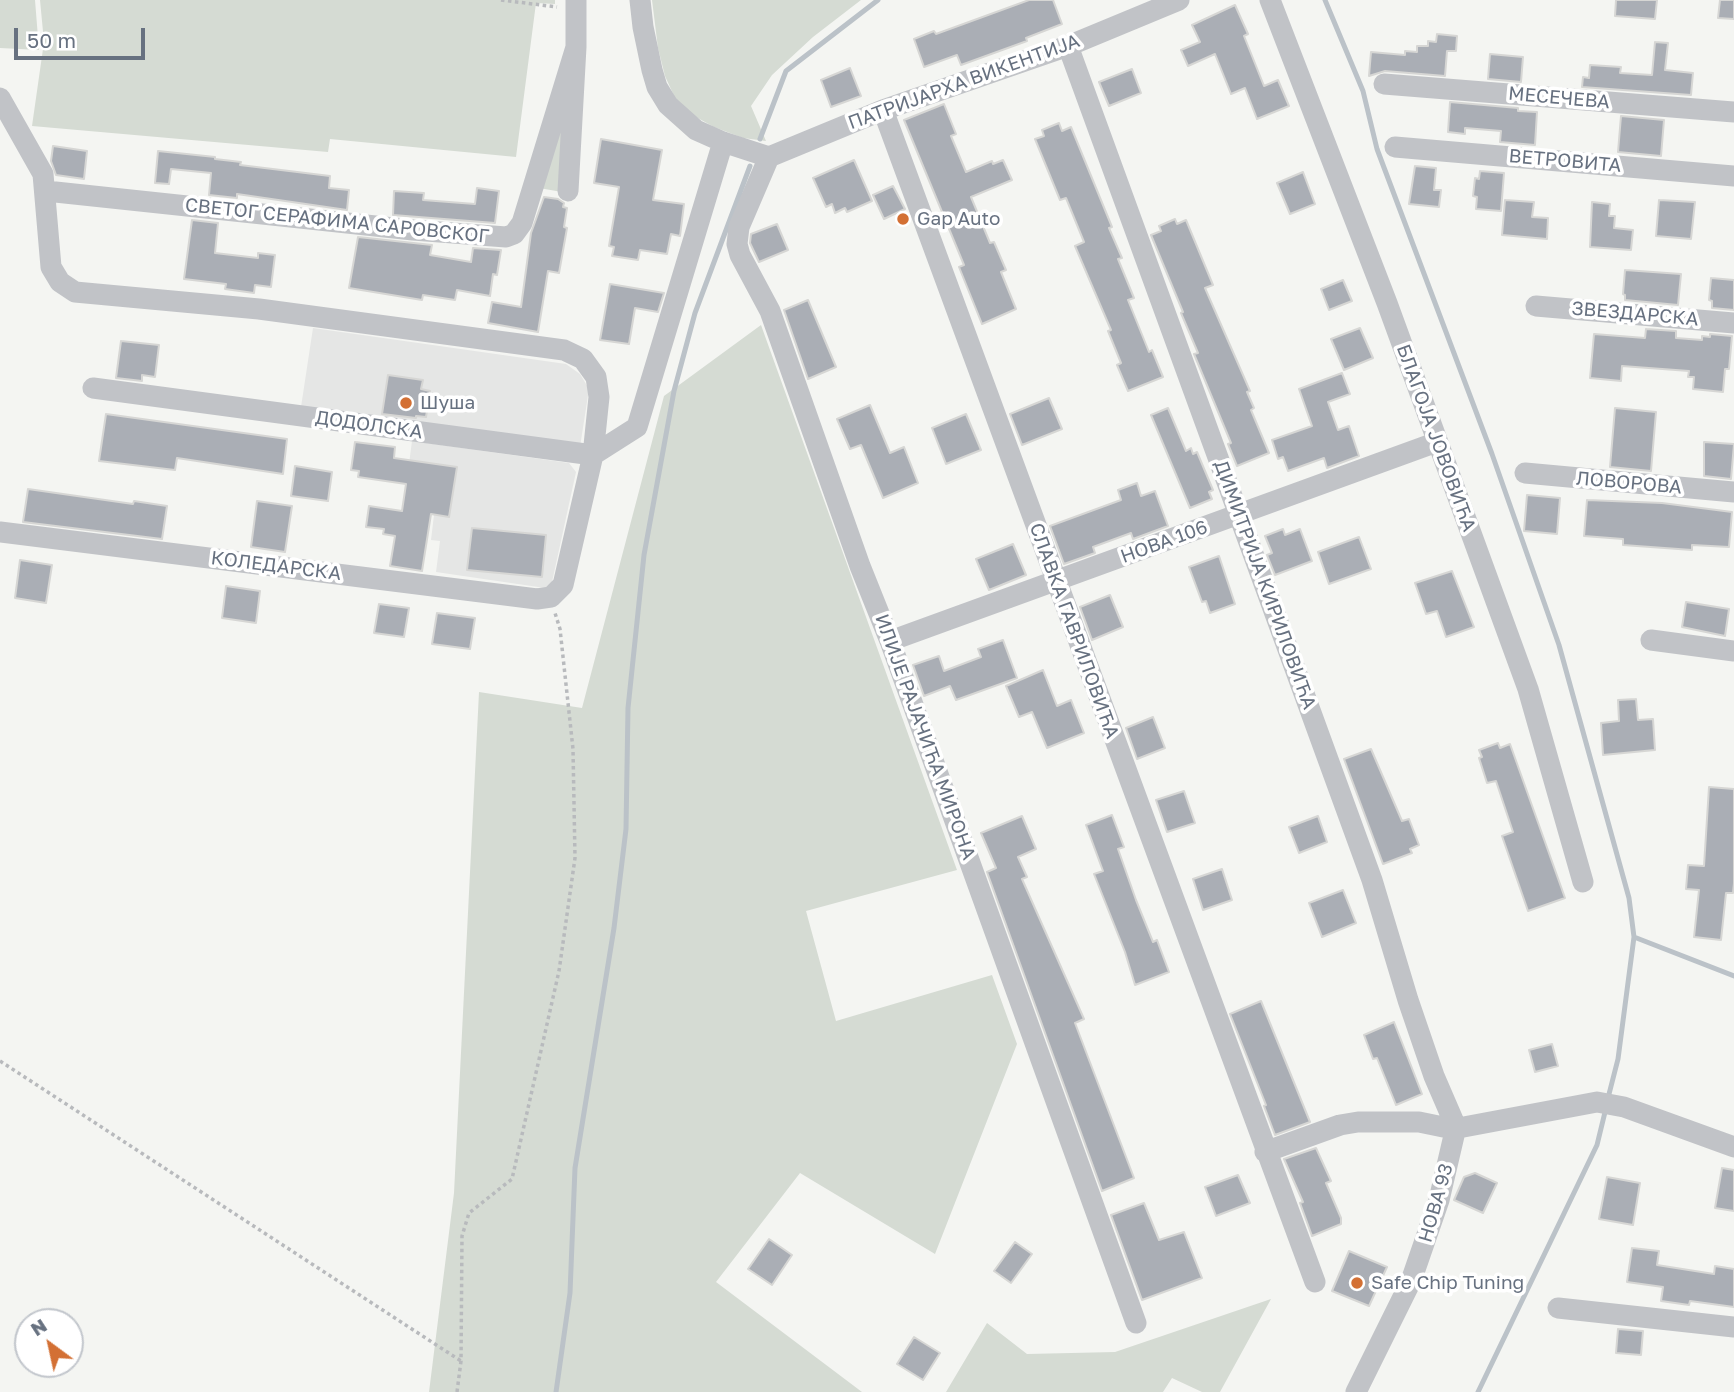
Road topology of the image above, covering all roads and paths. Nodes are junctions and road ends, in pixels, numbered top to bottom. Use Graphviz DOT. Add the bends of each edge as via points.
graph roads {
  1 [pos="501,0"];
  2 [pos="640,0"];
  3 [pos="1179,0"];
  4 [pos="1270,0"];
  5 [pos="576,5"];
  6 [pos="1068,46"];
  7 [pos="576,47"];
  8 [pos="1384,83"];
  9 [pos="0,98"];
  10 [pos="883,110"];
  11 [pos="1734,112"];
  12 [pos="723,142"];
  13 [pos="1395,147"];
  14 [pos="759,154"];
  15 [pos="1734,176"];
  16 [pos="46,191"];
  17 [pos="568,191"];
  18 [pos="1536,306"];
  19 [pos="1734,323"];
  20 [pos="93,388"];
  21 [pos="597,419"];
  22 [pos="636,427"];
  23 [pos="1437,442"];
  24 [pos="593,455"];
  25 [pos="1525,473"];
  26 [pos="1734,492"];
  27 [pos="1239,514"];
  28 [pos="0,532"];
  29 [pos="1056,581"];
  30 [pos="551,597"];
  31 [pos="1651,640"];
  32 [pos="890,641"];
  33 [pos="1734,651"];
  34 [pos="1583,882"];
  35 [pos="0,1061"];
  36 [pos="1456,1127"];
  37 [pos="1734,1147"];
  38 [pos="1265,1152"];
  39 [pos="1315,1282"];
  40 [pos="1558,1308"];
  41 [pos="1136,1323"];
  42 [pos="1734,1327"];
  43 [pos="461,1361"];
  44 [pos="457,1392"];
  45 [pos="1356,1392"];
  1 -- 5 [label="path"];
  2 -- 12 [label="street" via="657,87 682,119"];
  3 -- 6 [label="street, ПАТРИЈАРХА ВИКЕНТИЈА"];
  4 -- 23 [label="street, БЛАГОЈА ЈОВОВИЋА"];
  5 -- 7 [label="street"];
  6 -- 10 [label="street, ПАТРИЈАРХА ВИКЕНТИЈА"];
  6 -- 27 [label="street, ДИМИТРИЈА КИРИЛОВИЋА"];
  7 -- 16 [label="street, СВЕТОГ СЕРАФИМА САРОВСКОГ" via="522,223 506,237"];
  7 -- 17 [label="street"];
  8 -- 11 [label="street, МЕСЕЧЕВА"];
  9 -- 16 [label="street" via="43,174"];
  10 -- 14 [label="street, ПАТРИЈАРХА ВИКЕНТИЈА"];
  10 -- 29 [label="street, СЛАВКА ГАВРИЛОВИЋА"];
  12 -- 14 [label="street"];
  12 -- 22 [label="street"];
  13 -- 15 [label="street, ВЕТРОВИТА"];
  14 -- 32 [label="street, ИЛИЈЕ РАЈАЧИЋА МИРОНА" via="739,227 740,255 770,311"];
  16 -- 21 [label="street" via="51,267 60,282 75,292 259,309 565,351 583,359 596,377"];
  18 -- 19 [label="street, ЗВЕЗДАРСКА"];
  20 -- 24 [label="street, ДОДОЛСКА"];
  21 -- 22 [label="street" via="620,430"];
  21 -- 24 [label="street"];
  22 -- 24 [label="street"];
  23 -- 27 [label="street, НОВА 106"];
  23 -- 34 [label="street, БЛАГОЈА ЈОВОВИЋА" via="1528,689"];
  24 -- 30 [label="street" via="563,585"];
  25 -- 26 [label="street, ЛОВОРОВА"];
  27 -- 29 [label="street, НОВА 106"];
  27 -- 36 [label="street, ДИМИТРИЈА КИРИЛОВИЋА" via="1372,880 1434,1076"];
  28 -- 30 [label="street, КОЛЕДАРСКА"];
  29 -- 32 [label="street, НОВА 106"];
  29 -- 38 [label="street, СЛАВКА ГАВРИЛОВИЋА"];
  30 -- 43 [label="path" via="560,629 573,749 575,858 559,971 512,1179 468,1213 462,1236"];
  31 -- 33 [label="street"];
  32 -- 41 [label="street, ИЛИЈЕ РАЈАЧИЋА МИРОНА"];
  35 -- 43 [label="path"];
  36 -- 37 [label="street" via="1597,1102 1624,1107"];
  36 -- 38 [label="street" via="1358,1122"];
  36 -- 45 [label="street, НОВА 93" via="1439,1200 1411,1281"];
  38 -- 39 [label="street, СЛАВКА ГАВРИЛОВИЋА"];
  40 -- 42 [label="street"];
  43 -- 44 [label="path"];
}
